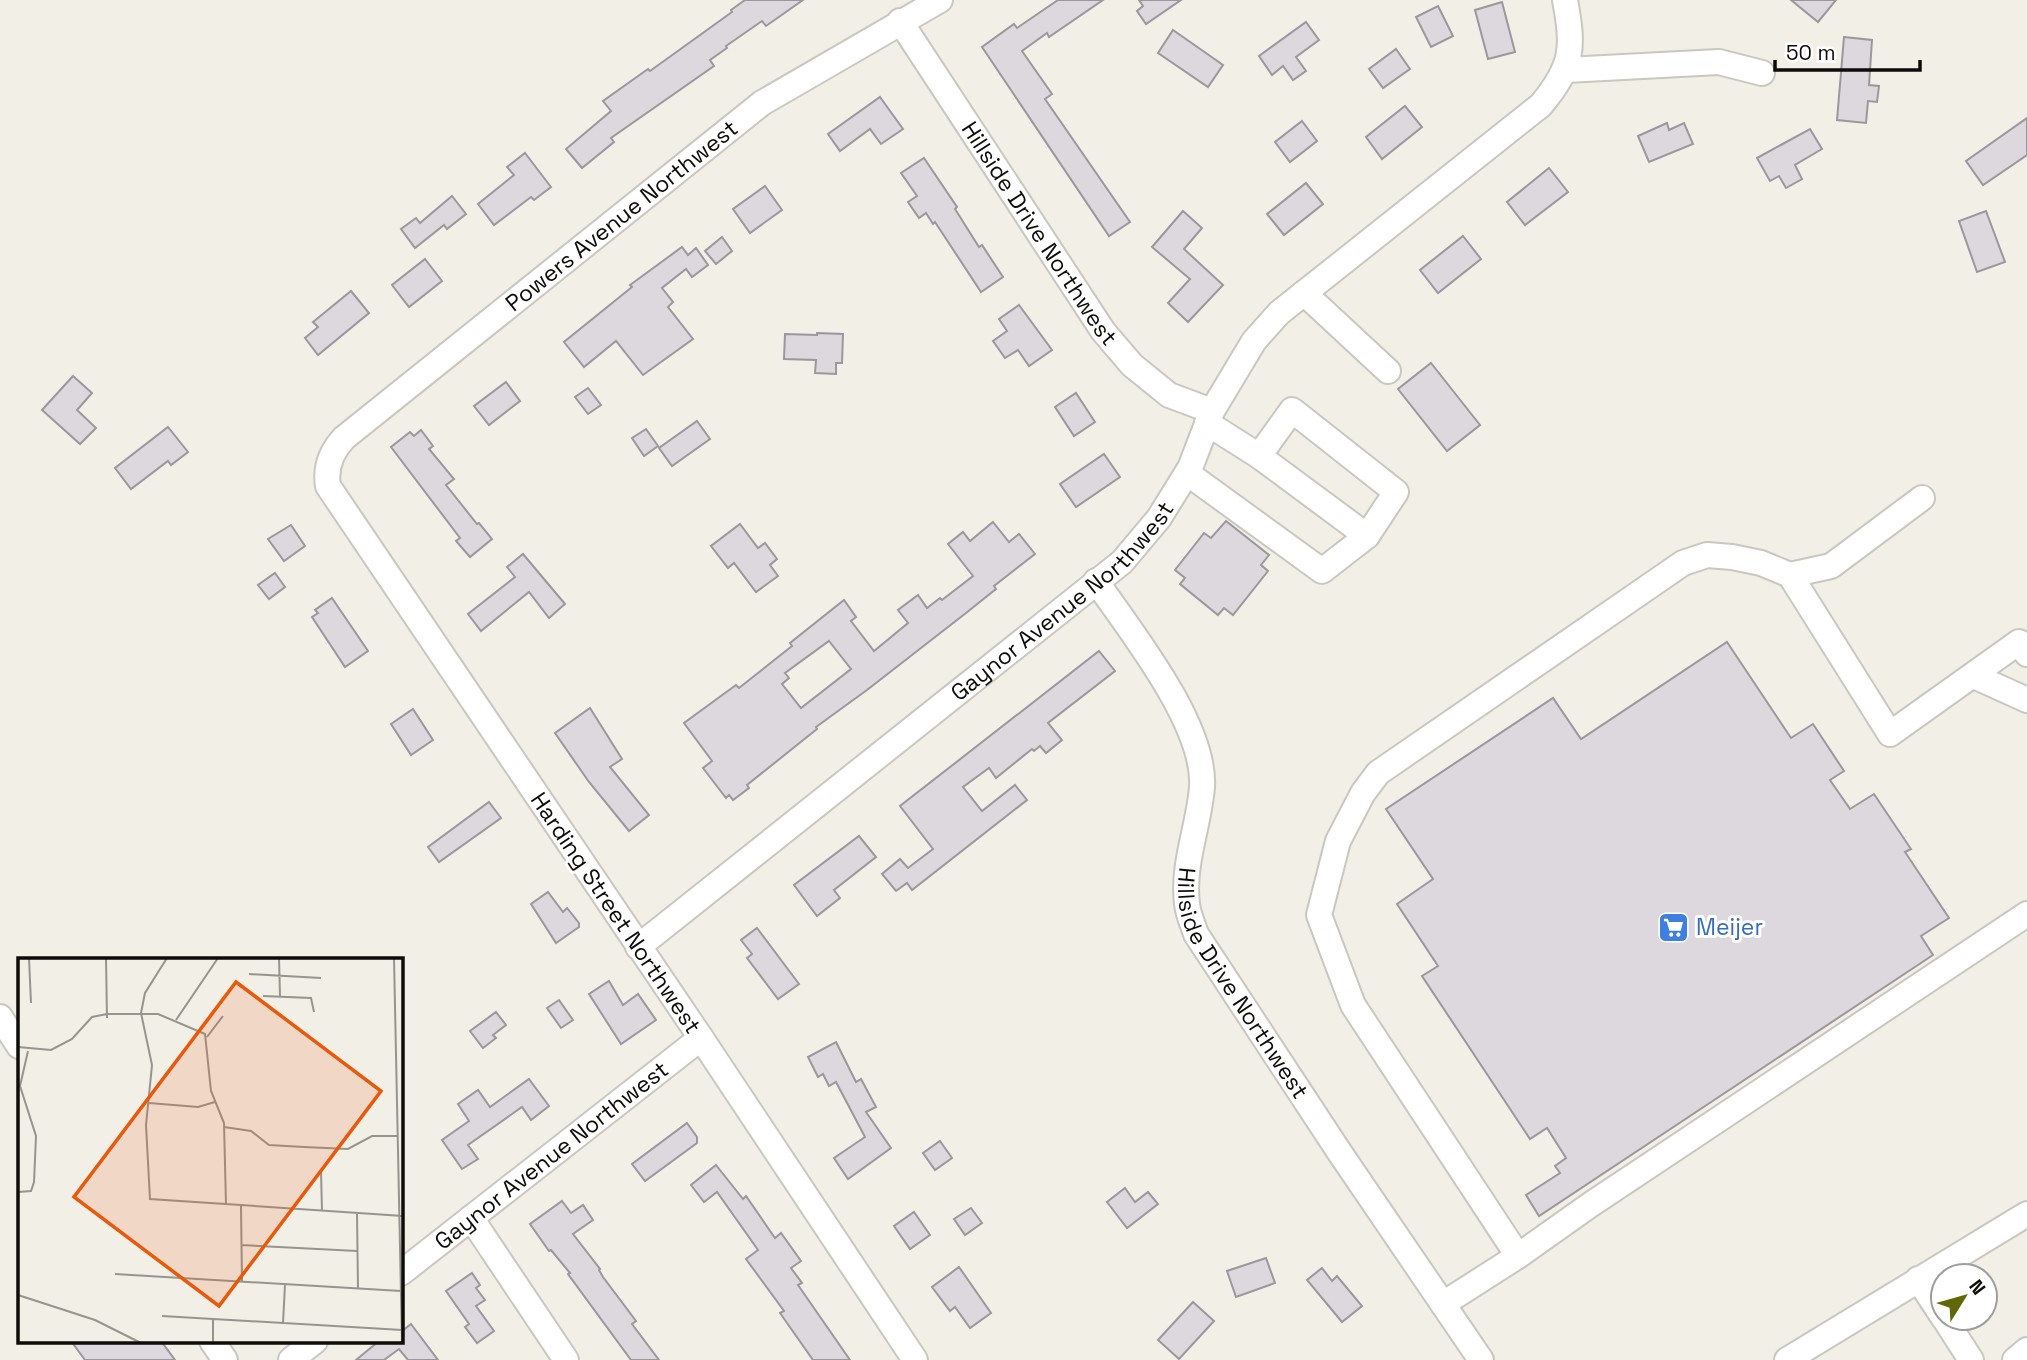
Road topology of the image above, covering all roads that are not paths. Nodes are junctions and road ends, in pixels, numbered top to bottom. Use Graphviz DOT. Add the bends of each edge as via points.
graph roads {
  1 [pos="940,0"];
  2 [pos="1564,0"];
  3 [pos="900,21"];
  4 [pos="1566,71"];
  5 [pos="1762,73"];
  6 [pos="1304,293"];
  7 [pos="1388,371"];
  8 [pos="1209,417"];
  9 [pos="1259,456"];
  10 [pos="328,463"];
  11 [pos="1187,473"];
  12 [pos="1922,498"];
  13 [pos="1367,536"];
  14 [pos="1790,575"];
  15 [pos="1096,581"];
  16 [pos="2027,654"];
  17 [pos="1974,676"];
  18 [pos="2027,700"];
  19 [pos="2027,914"];
  20 [pos="638,947"];
  21 [pos="0,1017"];
  22 [pos="701,1038"];
  23 [pos="18,1044"];
  24 [pos="2027,1214"];
  25 [pos="471,1218"];
  26 [pos="1518,1256"];
  27 [pos="402,1272"];
  28 [pos="1918,1279"];
  29 [pos="1929,1296"];
  30 [pos="1444,1304"];
  31 [pos="1952,1332"];
  32 [pos="213,1342"];
  33 [pos="314,1342"];
  34 [pos="2027,1350"];
  35 [pos="225,1360"];
  36 [pos="291,1360"];
  37 [pos="566,1360"];
  38 [pos="915,1360"];
  39 [pos="1481,1360"];
  40 [pos="1787,1360"];
  41 [pos="1971,1360"];
  42 [pos="2015,1360"];
  1 -- 3 [label="street, Powers Avenue Northwest"];
  2 -- 4 [label="street" via="1571,43"];
  3 -- 8 [label="street, Hillside Drive Northwest" via="1102,331 1132,365 1169,396"];
  3 -- 10 [label="street, Powers Avenue Northwest" via="762,103 344,438"];
  4 -- 5 [label="street" via="1719,62"];
  4 -- 6 [label="street, Gaynor Avenue Northwest" via="1542,106"];
  6 -- 7 [label="street"];
  6 -- 8 [label="street, Gaynor Avenue Northwest" via="1254,341"];
  8 -- 9 [label="street, Hillside Drive Northwest"];
  8 -- 11 [label="street, Gaynor Avenue Northwest"];
  9 -- 13 [label="street, Hillside Drive Northwest"];
  9 -- 13 [label="street" via="1292,410 1396,492"];
  10 -- 20 [label="street, Harding Street Northwest" via="328,486"];
  11 -- 13 [label="street" via="1322,571"];
  11 -- 15 [label="street, Gaynor Avenue Northwest" via="1122,562"];
  12 -- 14 [label="street" via="1831,566"];
  14 -- 17 [label="street" via="1891,734"];
  14 -- 26 [label="street" via="1732,557 1707,555 1683,562 1378,773 1338,841 1319,915 1353,1005"];
  15 -- 20 [label="street, Gaynor Avenue Northwest"];
  15 -- 30 [label="street, Hillside Drive Northwest" via="1177,702 1201,761 1202,788 1187,872 1187,905 1196,934"];
  16 -- 17 [label="street" via="2019,642"];
  17 -- 18 [label="street"];
  19 -- 26 [label="street"];
  20 -- 22 [label="street, Harding Street Northwest"];
  21 -- 23 [label="street"];
  22 -- 25 [label="street, Gaynor Avenue Northwest"];
  22 -- 38 [label="street, Harding Street Northwest"];
  24 -- 28 [label="street"];
  25 -- 27 [label="street, Gaynor Avenue Northwest"];
  25 -- 37 [label="street"];
  26 -- 30 [label="street"];
  28 -- 29 [label="street"];
  28 -- 40 [label="street"];
  30 -- 39 [label="street, Hillside Drive Northwest"];
  31 -- 41 [label="street"];
  32 -- 35 [label="street"];
  33 -- 36 [label="street"];
  34 -- 42 [label="street"];
}
